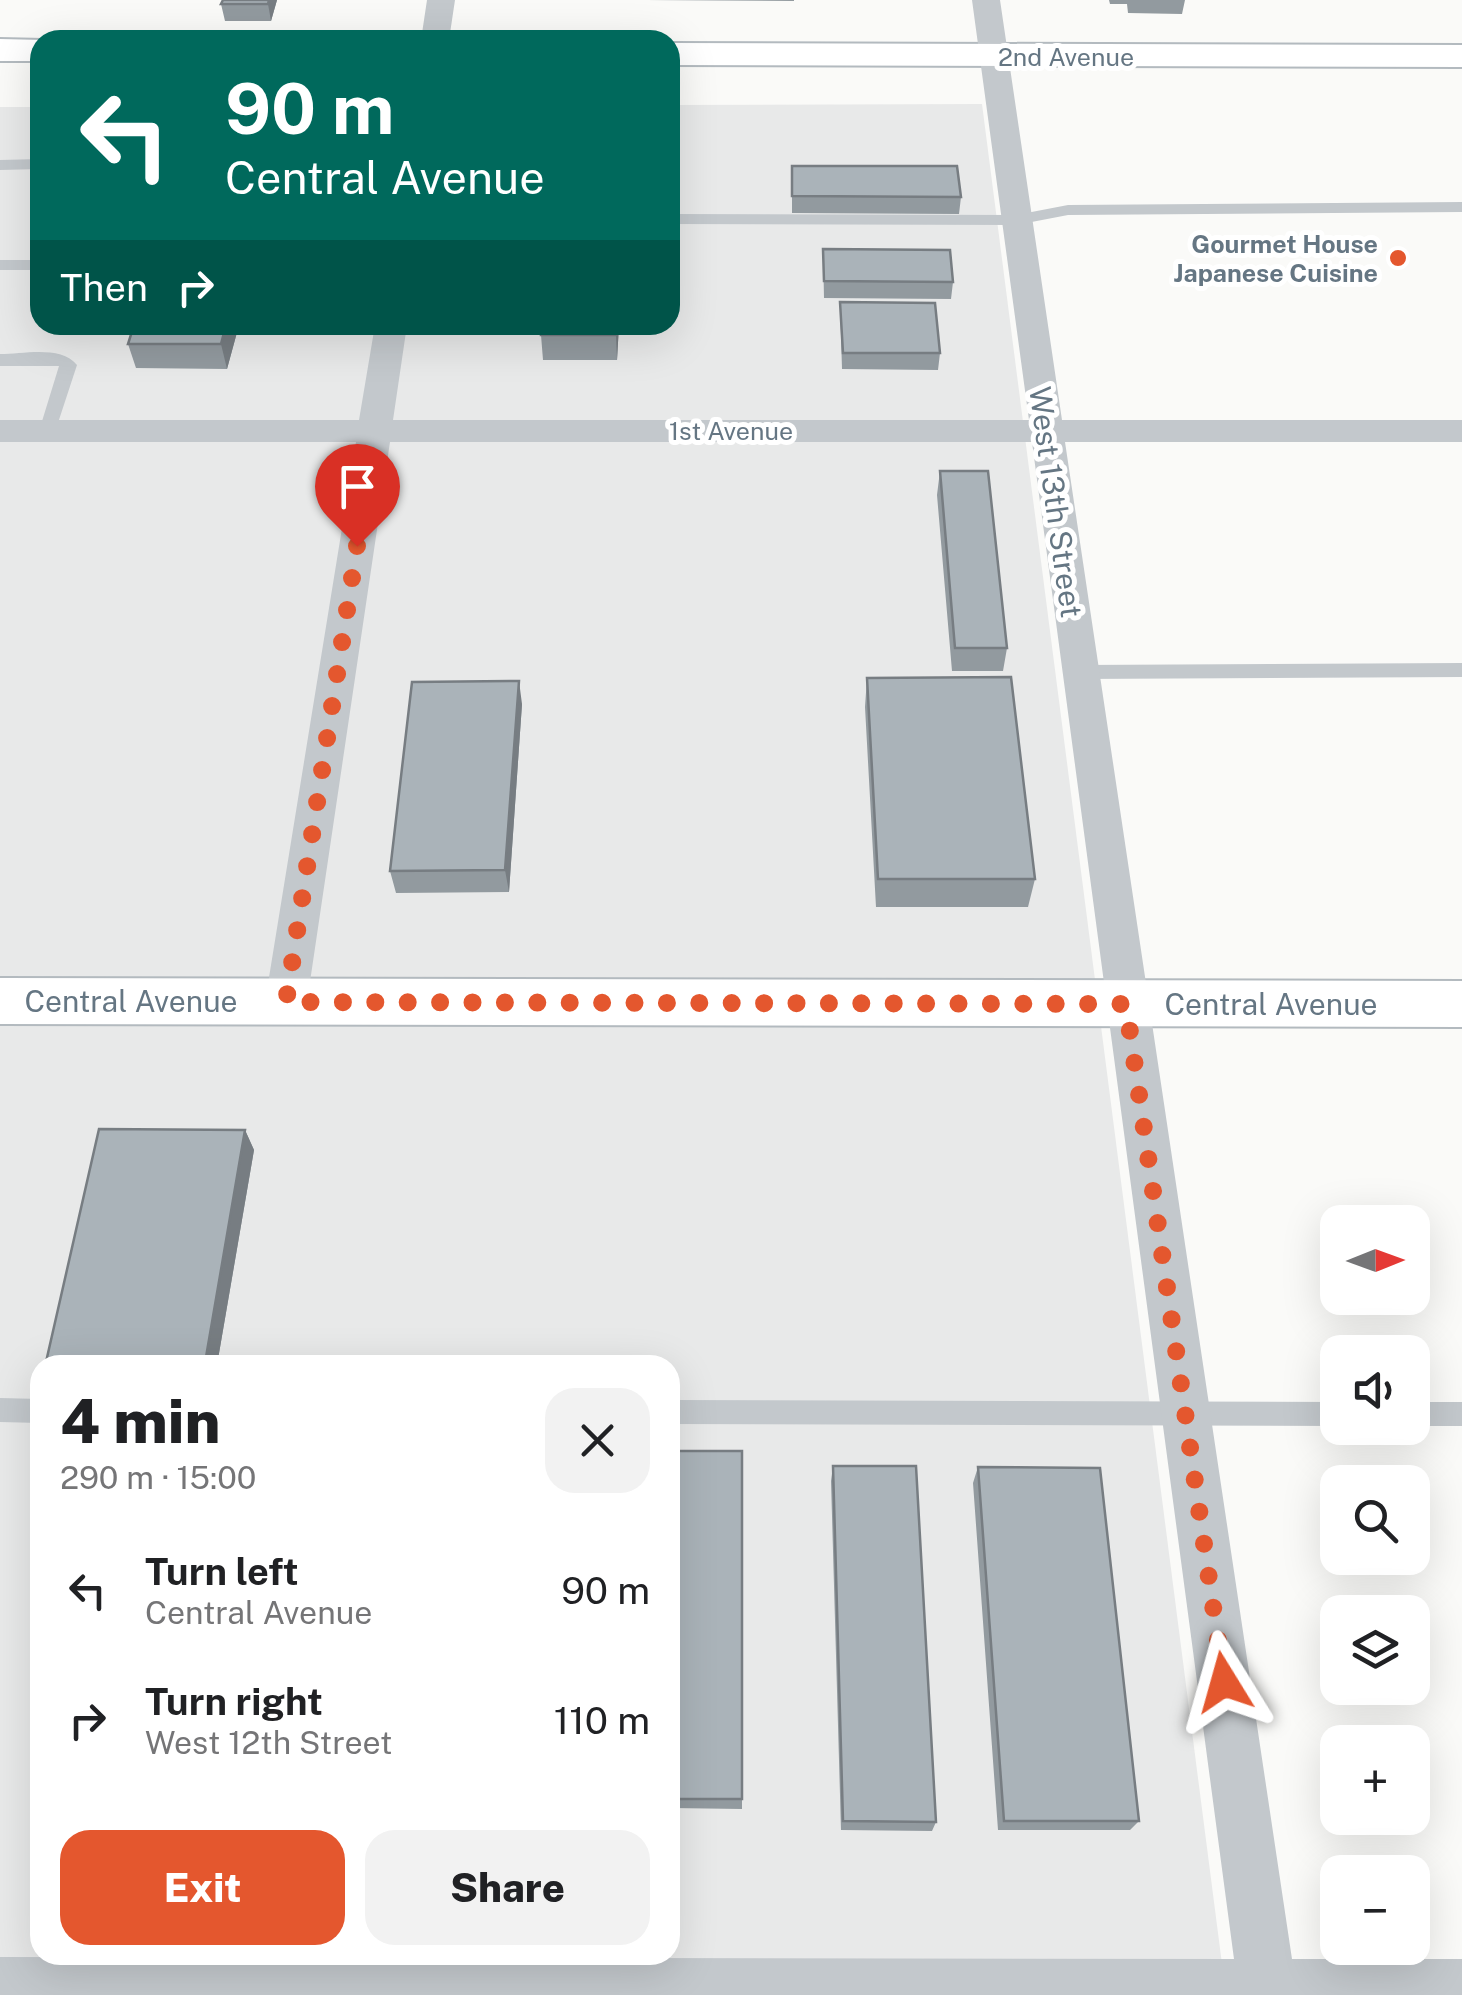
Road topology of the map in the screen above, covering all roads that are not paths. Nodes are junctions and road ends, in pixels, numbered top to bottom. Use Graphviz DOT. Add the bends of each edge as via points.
graph roads {
  1 [pos="441,0"];
  2 [pos="986,0"];
  3 [pos="436,30"];
  4 [pos="0,50"];
  5 [pos="30,50"];
  6 [pos="680,54"];
  7 [pos="1462,56"];
  8 [pos="995,70"];
  9 [pos="0,82"];
  10 [pos="30,82"];
  11 [pos="680,82"];
  12 [pos="1462,84"];
  13 [pos="30,164"];
  14 [pos="0,165"];
  15 [pos="1462,207"];
  16 [pos="680,220"];
  17 [pos="1016,220"];
  18 [pos="0,265"];
  19 [pos="30,265"];
  20 [pos="389,335"];
  21 [pos="0,360"];
  22 [pos="375,431"];
  23 [pos="1046,431"];
  24 [pos="0,432"];
  25 [pos="48,432"];
  26 [pos="1462,432"];
  27 [pos="1462,670"];
  28 [pos="1080,672"];
  29 [pos="0,1001"];
  30 [pos="286,1002"];
  31 [pos="1126,1004"];
  32 [pos="1462,1004"];
  33 [pos="0,1410"];
  34 [pos="30,1410"];
  35 [pos="680,1412"];
  36 [pos="1185,1414"];
  37 [pos="1320,1414"];
  38 [pos="1430,1414"];
  39 [pos="1462,1414"];
  40 [pos="108,1979"];
  41 [pos="0,1986"];
  42 [pos="1462,1988"];
  43 [pos="1268,1991"];
  1 -- 3 [label="street"];
  2 -- 8 [label="street, West 13th Street"];
  4 -- 5 [label="main road"];
  6 -- 8 [label="main road, 2nd Avenue"];
  7 -- 8 [label="main road, 2nd Avenue"];
  8 -- 11 [label="main road, 2nd Avenue"];
  8 -- 12 [label="main road, 2nd Avenue"];
  8 -- 17 [label="street, West 13th Street"];
  9 -- 10 [label="main road"];
  13 -- 14 [label="lane"];
  15 -- 17 [label="lane" via="1068,210"];
  16 -- 17 [label="lane"];
  17 -- 23 [label="street, West 13th Street"];
  18 -- 19 [label="lane"];
  20 -- 22 [label="street"];
  21 -- 25 [label="lane" via="62,359 68,365"];
  22 -- 23 [label="street, 1st Avenue"];
  22 -- 25 [label="street, 1st Avenue"];
  22 -- 30 [label="street"];
  23 -- 26 [label="street, 1st Avenue"];
  23 -- 28 [label="street, West 13th Street"];
  24 -- 25 [label="street, 1st Avenue"];
  27 -- 28 [label="lane"];
  28 -- 31 [label="street, West 13th Street"];
  29 -- 30 [label="main road, Central Avenue"];
  30 -- 31 [label="main road, Central Avenue"];
  31 -- 32 [label="main road, Central Avenue"];
  31 -- 36 [label="street, West 13th Street"];
  33 -- 34 [label="lane"];
  35 -- 36 [label="lane"];
  36 -- 37 [label="lane"];
  36 -- 43 [label="street, West 13th Street"];
  38 -- 39 [label="lane"];
  40 -- 41 [label="street"];
  40 -- 43 [label="street"];
  42 -- 43 [label="street"];
}
